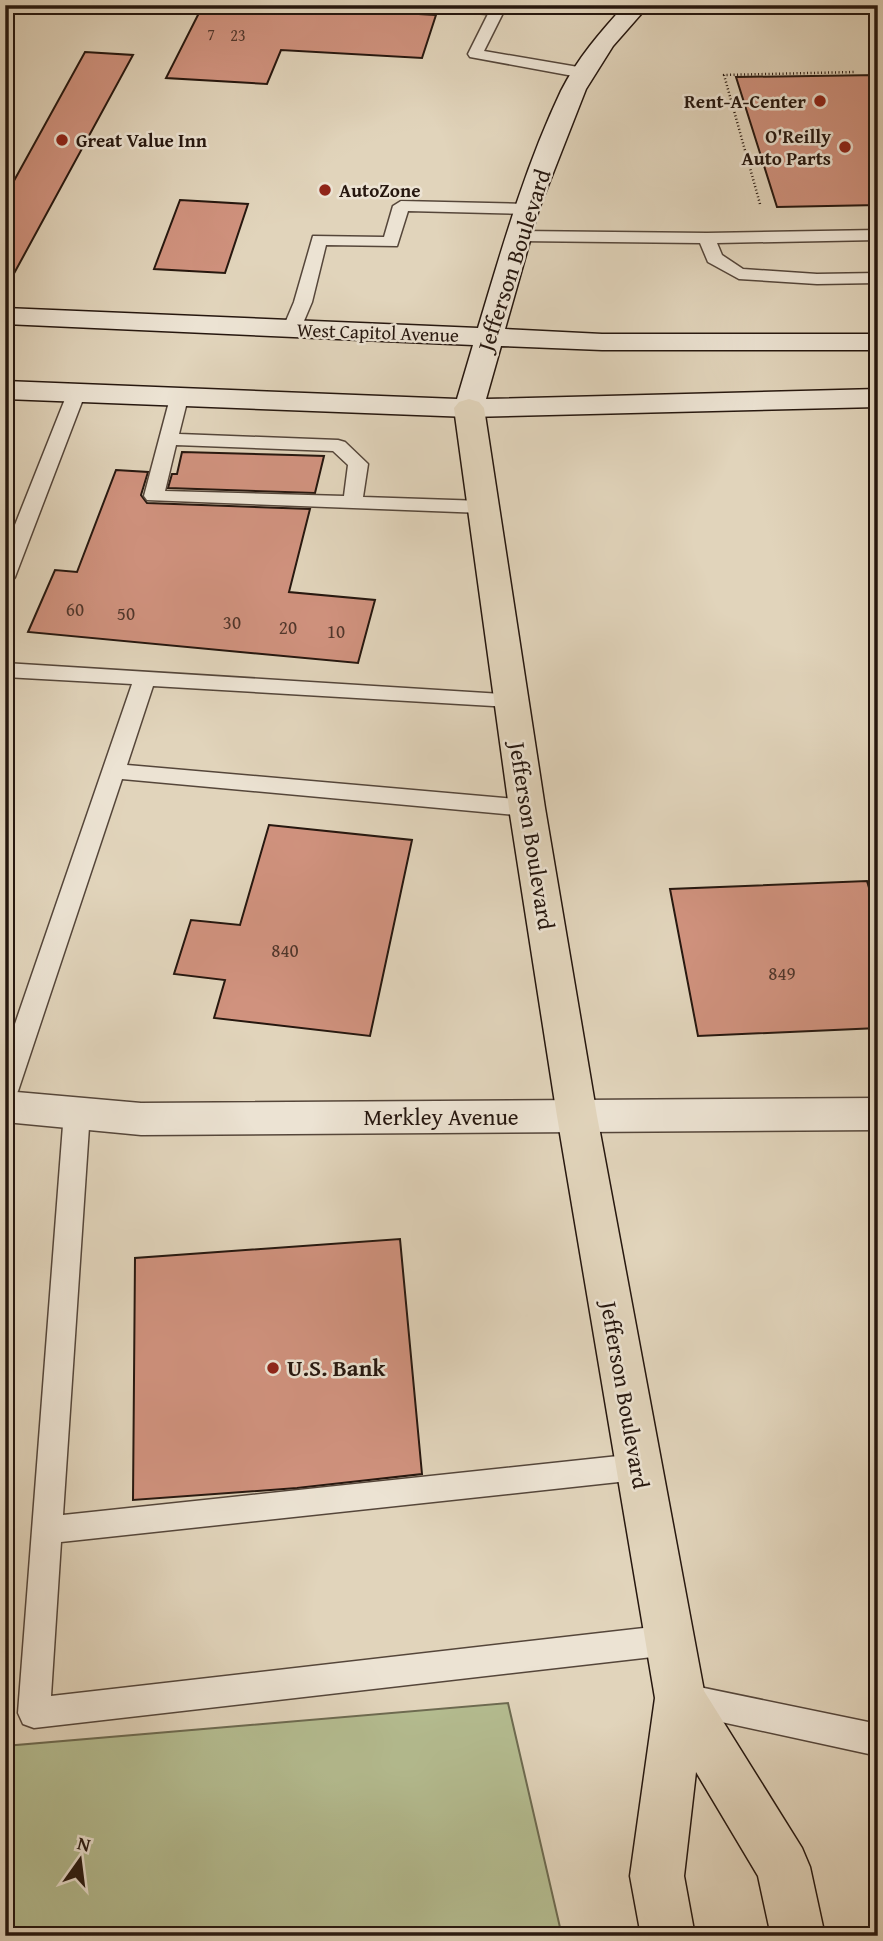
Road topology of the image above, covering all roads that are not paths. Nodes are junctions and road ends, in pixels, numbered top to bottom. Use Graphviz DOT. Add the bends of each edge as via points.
graph roads {
  1 [pos="415,5"];
  2 [pos="638,5"];
  3 [pos="498,8"];
  4 [pos="584,73"];
  5 [pos="526,209"];
  6 [pos="878,235"];
  7 [pos="519,236"];
  8 [pos="707,238"];
  9 [pos="878,278"];
  10 [pos="5,316"];
  11 [pos="292,328"];
  12 [pos="489,336"];
  13 [pos="878,342"];
  14 [pos="5,390"];
  15 [pos="76,394"];
  16 [pos="179,398"];
  17 [pos="878,398"];
  18 [pos="469,408"];
  19 [pos="169,439"];
  20 [pos="353,502"];
  21 [pos="483,507"];
  22 [pos="5,577"];
  23 [pos="5,670"];
  24 [pos="145,678"];
  25 [pos="511,699"];
  26 [pos="113,771"];
  27 [pos="527,808"];
  28 [pos="5,1091"];
  29 [pos="5,1106"];
  30 [pos="77,1112"];
  31 [pos="878,1114"];
  32 [pos="577,1116"];
  33 [pos="637,1467"];
  34 [pos="47,1530"];
  35 [pos="670,1640"];
  36 [pos="680,1698"];
  37 [pos="878,1740"];
  38 [pos="783,1867"];
  39 [pos="668,1936"];
  40 [pos="798,1936"];
  41 [pos="820,1936"];
  1 -- 3 [label="lane"];
  2 -- 4 [label="main road, Jefferson Boulevard" via="604,42"];
  3 -- 4 [label="lane" via="475,54"];
  4 -- 5 [label="main road, Jefferson Boulevard" via="573,89"];
  5 -- 7 [label="main road, Jefferson Boulevard"];
  5 -- 11 [label="lane" via="401,206 391,242 319,240"];
  6 -- 8 [label="lane"];
  7 -- 8 [label="lane"];
  7 -- 12 [label="main road, Jefferson Boulevard"];
  8 -- 9 [label="lane" via="714,258 739,274"];
  10 -- 11 [label="main road, West Capitol Avenue"];
  11 -- 12 [label="main road, West Capitol Avenue"];
  12 -- 13 [label="main road, West Capitol Avenue" via="602,342"];
  12 -- 18 [label="main road, Jefferson Boulevard"];
  14 -- 15 [label="main road"];
  15 -- 16 [label="main road"];
  15 -- 22 [label="lane"];
  16 -- 18 [label="main road"];
  16 -- 19 [label="lane"];
  17 -- 18 [label="main road"];
  18 -- 21 [label="main road, Jefferson Boulevard"];
  19 -- 20 [label="lane" via="293,450 338,446 358,464"];
  19 -- 20 [label="lane" via="154,496 218,488 286,490"];
  20 -- 21 [label="lane"];
  21 -- 25 [label="main road, Jefferson Boulevard"];
  23 -- 24 [label="lane"];
  24 -- 25 [label="lane"];
  24 -- 26 [label="lane"];
  25 -- 27 [label="main road, Jefferson Boulevard"];
  26 -- 27 [label="lane"];
  26 -- 28 [label="lane"];
  27 -- 32 [label="main road, Jefferson Boulevard"];
  29 -- 30 [label="main road, Merkley Avenue"];
  30 -- 32 [label="main road, Merkley Avenue" via="141,1119"];
  30 -- 34 [label="lane"];
  31 -- 32 [label="main road, Merkley Avenue"];
  32 -- 33 [label="main road, Jefferson Boulevard"];
  33 -- 34 [label="lane"];
  33 -- 35 [label="main road, Jefferson Boulevard"];
  34 -- 35 [label="lane" via="34,1713"];
  35 -- 36 [label="main road, Jefferson Boulevard"];
  36 -- 37 [label="lane"];
  36 -- 38 [label="main road, Jefferson Boulevard"];
  36 -- 39 [label="main road, Jefferson Boulevard" via="657,1876"];
  38 -- 40 [label="main road, Jefferson Boulevard"];
  38 -- 41 [label="main road"];
}
